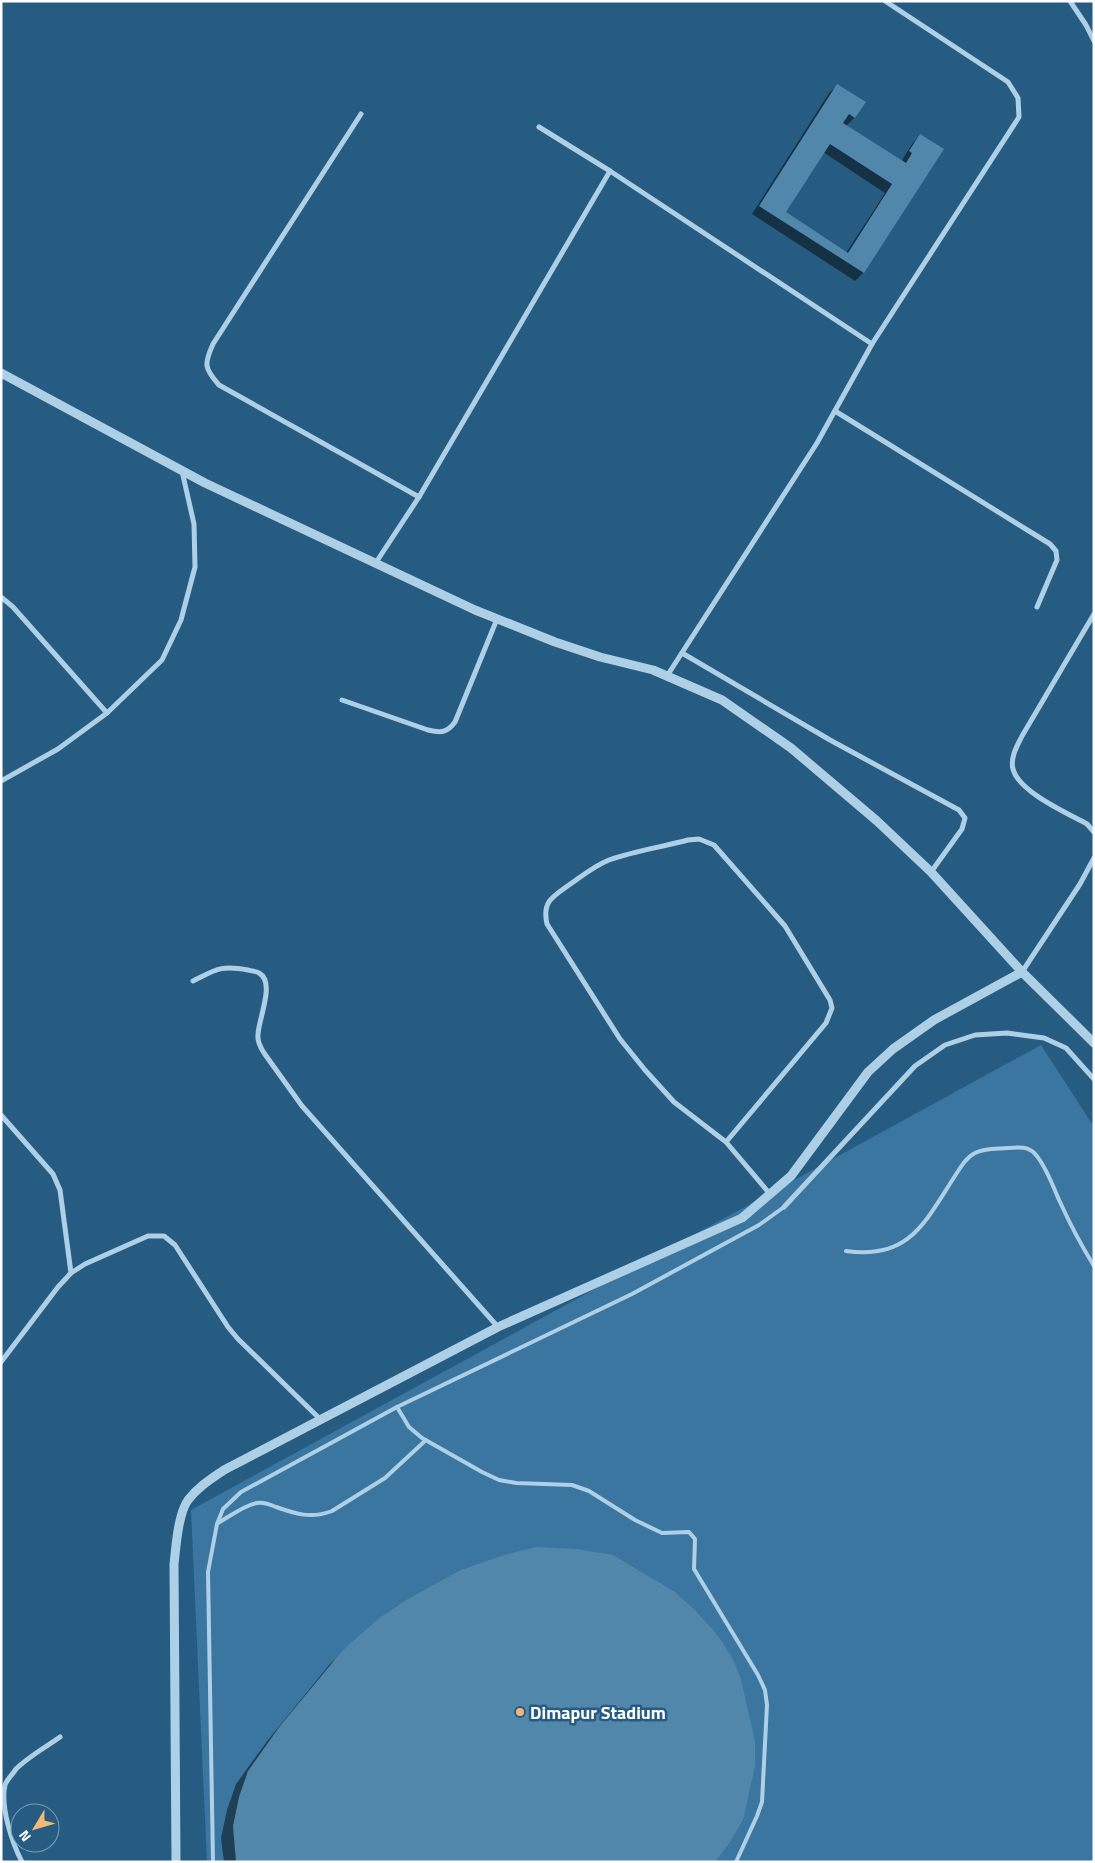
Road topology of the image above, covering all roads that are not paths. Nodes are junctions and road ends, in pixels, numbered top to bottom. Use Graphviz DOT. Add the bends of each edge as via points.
graph roads {
  1 [pos="885,1"];
  2 [pos="1070,1"];
  3 [pos="1094,41"];
  4 [pos="361,114"];
  5 [pos="539,127"];
  6 [pos="610,171"];
  7 [pos="872,344"];
  8 [pos="1,373"];
  9 [pos="835,411"];
  10 [pos="182,471"];
  11 [pos="419,497"];
  12 [pos="375,564"];
  13 [pos="1,598"];
  14 [pos="1037,607"];
  15 [pos="1094,614"];
  16 [pos="497,619"];
  17 [pos="682,653"];
  18 [pos="667,676"];
  19 [pos="342,700"];
  20 [pos="106,713"];
  21 [pos="1,781"];
  22 [pos="1094,832"];
  23 [pos="1094,858"];
  24 [pos="931,872"];
  25 [pos="1022,972"];
  26 [pos="193,981"];
  27 [pos="1094,1043"];
  28 [pos="1094,1079"];
  29 [pos="1,1116"];
  30 [pos="726,1142"];
  31 [pos="770,1194"];
  32 [pos="784,1206"];
  33 [pos="846,1251"];
  34 [pos="1094,1266"];
  35 [pos="71,1273"];
  36 [pos="498,1328"];
  37 [pos="1,1362"];
  38 [pos="397,1407"];
  39 [pos="321,1420"];
  40 [pos="426,1440"];
  41 [pos="217,1524"];
  42 [pos="60,1737"];
  43 [pos="22,1862"];
  44 [pos="176,1862"];
  45 [pos="213,1862"];
  46 [pos="736,1862"];
  1 -- 7 [label="street" via="1008,82 1018,98 1020,117"];
  2 -- 3 [label="street"];
  4 -- 11 [label="street" via="213,344 207,358 208,373 219,385"];
  5 -- 6 [label="street"];
  6 -- 7 [label="street"];
  6 -- 11 [label="street"];
  7 -- 9 [label="street"];
  8 -- 10 [label="street"];
  9 -- 14 [label="street" via="1050,544 1056,551 1057,560"];
  9 -- 17 [label="street"];
  10 -- 12 [label="street"];
  10 -- 20 [label="street" via="194,524 195,567 182,620 162,660"];
  11 -- 12 [label="street"];
  12 -- 16 [label="street"];
  13 -- 20 [label="street" via="13,607"];
  15 -- 22 [label="street" via="1022,736 1014,752 1013,769 1029,790 1087,824"];
  16 -- 18 [label="street" via="555,642"];
  16 -- 19 [label="street" via="449,730 440,733 428,730"];
  17 -- 18 [label="street"];
  17 -- 24 [label="street" via="830,740 959,810 965,818 962,830"];
  18 -- 24 [label="street" via="722,700 791,748"];
  20 -- 21 [label="street" via="58,749"];
  23 -- 25 [label="street"];
  24 -- 25 [label="street"];
  25 -- 27 [label="street"];
  25 -- 31 [label="street" via="934,1020 893,1049 868,1072 791,1176"];
  26 -- 36 [label="street" via="222,967 259,972 265,978 267,986 258,1035 264,1053 302,1106"];
  28 -- 32 [label="street" via="1066,1048 1044,1038 1007,1033 975,1035 944,1045 915,1066"];
  29 -- 35 [label="street" via="53,1174 60,1190"];
  30 -- 30 [label="street" via="826,1023 832,1008 830,1000 785,926 714,845 699,839 688,840 608,860 553,896 545,913 547,924 620,1038 645,1070 674,1102"];
  30 -- 31 [label="street"];
  31 -- 36 [label="street" via="742,1218"];
  32 -- 38 [label="lane" via="759,1225 632,1294"];
  33 -- 34 [label="lane" via="875,1252 906,1241 925,1223 970,1156 982,1150 1020,1147 1036,1154 1044,1166 1075,1234"];
  35 -- 37 [label="street"];
  35 -- 39 [label="street" via="148,1236 164,1236 175,1245 238,1340"];
  36 -- 39 [label="street"];
  38 -- 40 [label="lane" via="409,1426"];
  38 -- 41 [label="lane" via="240,1492 223,1509"];
  39 -- 44 [label="street" via="224,1470 203,1484 187,1501 178,1530 174,1564"];
  40 -- 41 [label="lane" via="385,1478 323,1514 300,1515 259,1503"];
  40 -- 46 [label="lane" via="499,1480 516,1484 572,1485 589,1491 662,1533 686,1531 692,1534 696,1547 694,1569 765,1690 762,1802"];
  41 -- 45 [label="lane" via="208,1572"];
  42 -- 43 [label="street" via="18,1768 5,1784 3,1806 12,1842"];
}
